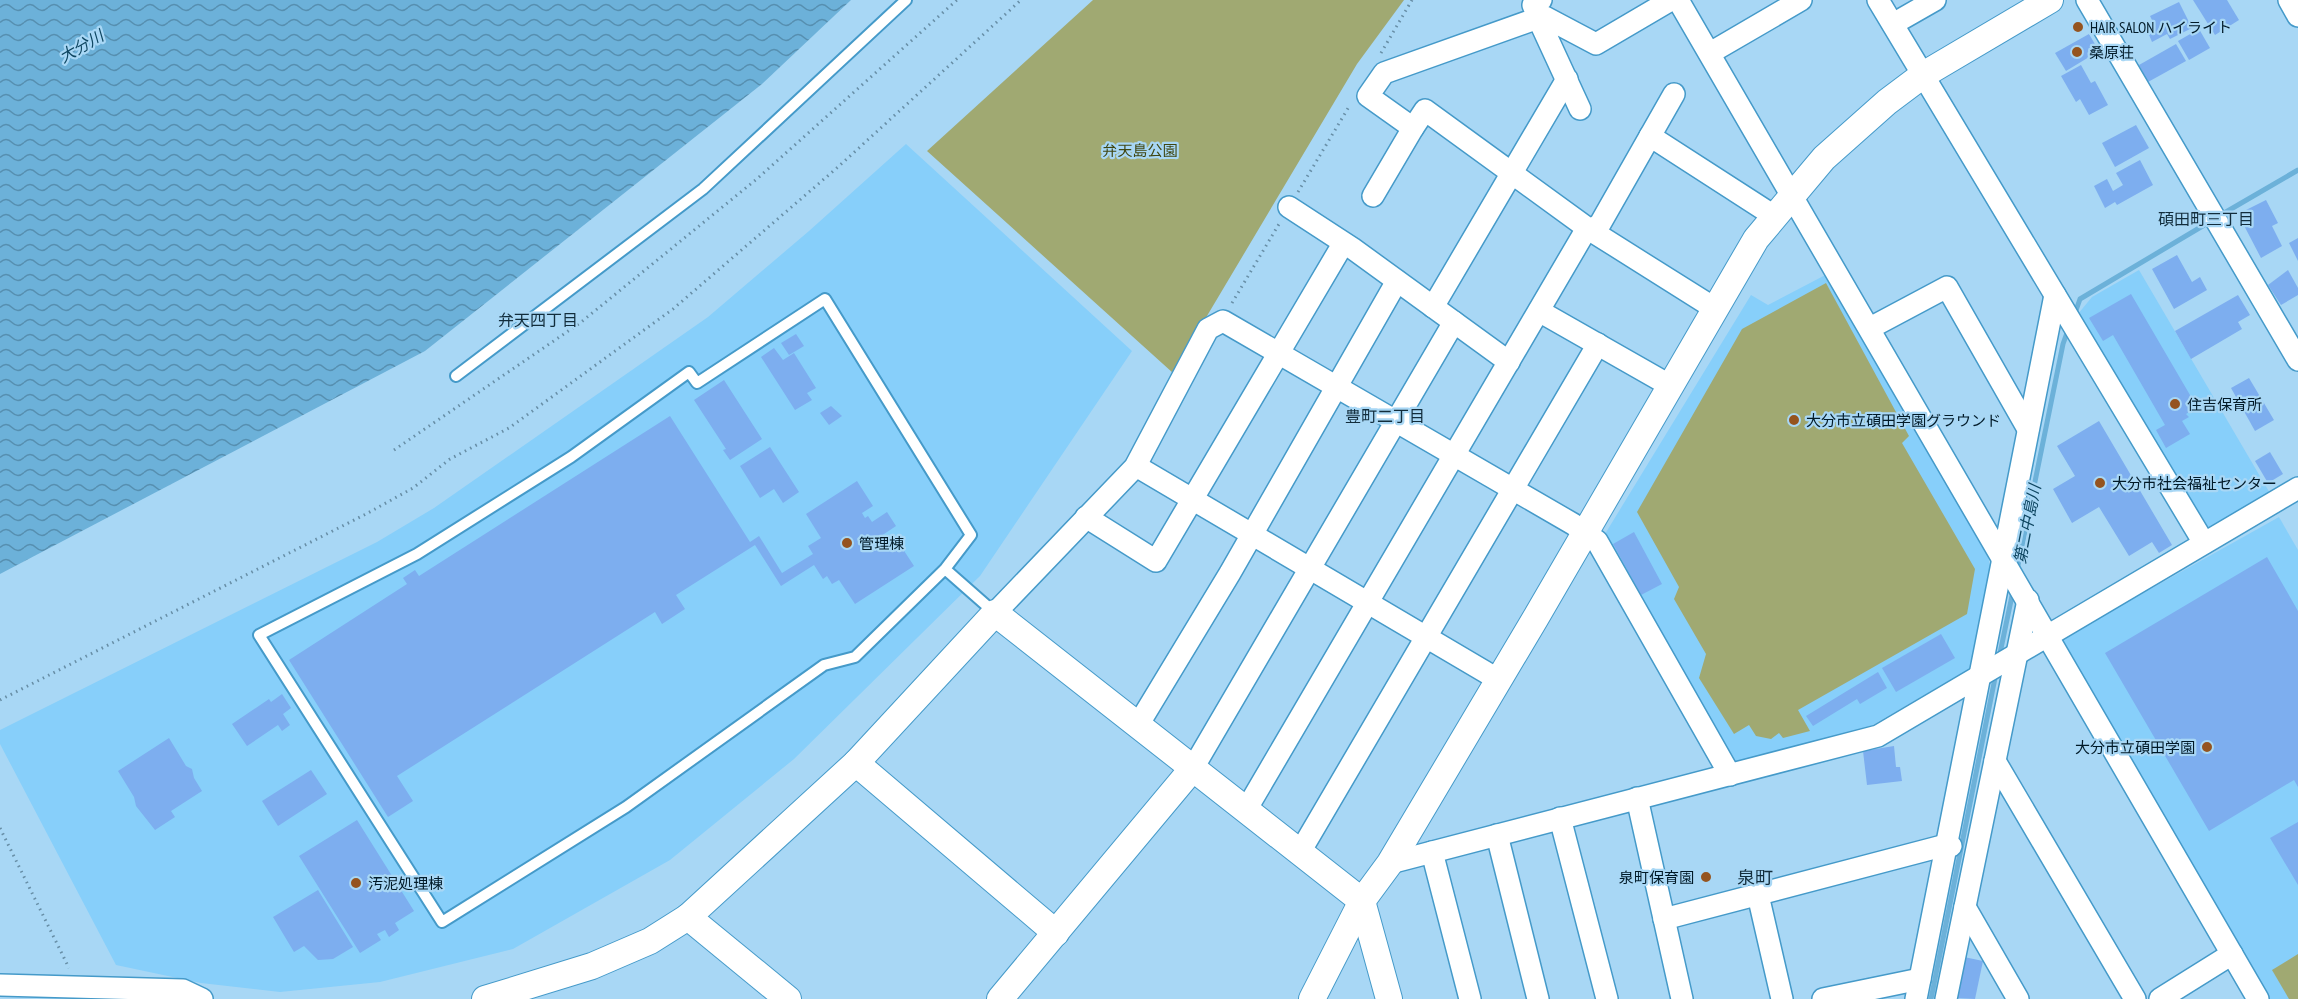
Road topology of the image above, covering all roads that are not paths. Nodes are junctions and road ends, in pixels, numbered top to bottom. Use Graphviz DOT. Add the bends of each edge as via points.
graph roads {
  1 [pos="906,0"];
  2 [pos="1671,0"];
  3 [pos="1678,0"];
  4 [pos="1801,0"];
  5 [pos="1878,0"];
  6 [pos="1935,0"];
  7 [pos="2050,0"];
  8 [pos="2086,0"];
  9 [pos="2289,0"];
  10 [pos="1539,9"];
  11 [pos="2298,16"];
  12 [pos="1893,24"];
  13 [pos="1710,53"];
  14 [pos="1923,75"];
  15 [pos="1567,79"];
  16 [pos="1674,94"];
  17 [pos="1580,108"];
  18 [pos="1413,128"];
  19 [pos="1650,135"];
  20 [pos="1511,173"];
  21 [pos="1792,194"];
  22 [pos="1373,196"];
  23 [pos="1289,207"];
  24 [pos="1774,216"];
  25 [pos="1590,230"];
  26 [pos="1343,244"];
  27 [pos="1397,281"];
  28 [pos="2060,303"];
  29 [pos="1433,306"];
  30 [pos="1714,308"];
  31 [pos="1539,310"];
  32 [pos="1454,322"];
  33 [pos="1870,328"];
  34 [pos="1598,344"];
  35 [pos="1278,353"];
  36 [pos="2298,360"];
  37 [pos="1509,362"];
  38 [pos="456,376"];
  39 [pos="1669,385"];
  40 [pos="1337,386"];
  41 [pos="1396,421"];
  42 [pos="2028,429"];
  43 [pos="1455,455"];
  44 [pos="1136,466"];
  45 [pos="2298,488"];
  46 [pos="1513,489"];
  47 [pos="1193,499"];
  48 [pos="1086,517"];
  49 [pos="1585,531"];
  50 [pos="1252,534"];
  51 [pos="2204,543"];
  52 [pos="2004,560"];
  53 [pos="1310,568"];
  54 [pos="945,569"];
  55 [pos="2025,596"];
  56 [pos="1368,603"];
  57 [pos="996,613"];
  58 [pos="2048,636"];
  59 [pos="1426,637"];
  60 [pos="2010,658"];
  61 [pos="1984,673"];
  62 [pos="1499,680"];
  63 [pos="1138,725"];
  64 [pos="1995,760"];
  65 [pos="856,763"];
  66 [pos="1193,768"];
  67 [pos="1730,775"];
  68 [pos="1638,798"];
  69 [pos="1246,810"];
  70 [pos="1560,818"];
  71 [pos="1497,835"];
  72 [pos="1948,845"];
  73 [pos="1300,852"];
  74 [pos="1432,852"];
  75 [pos="1390,863"];
  76 [pos="1758,895"];
  77 [pos="1362,901"];
  78 [pos="1965,907"];
  79 [pos="688,917"];
  80 [pos="1664,920"];
  81 [pos="1056,933"];
  82 [pos="2232,954"];
  83 [pos="0,986"];
  84 [pos="1918,989"];
  85 [pos="202,999"];
  86 [pos="485,999"];
  87 [pos="788,999"];
  88 [pos="1000,999"];
  89 [pos="1312,999"];
  90 [pos="1389,999"];
  91 [pos="1470,999"];
  92 [pos="1538,999"];
  93 [pos="1607,999"];
  94 [pos="1682,999"];
  95 [pos="1782,999"];
  96 [pos="1823,999"];
  97 [pos="1946,999"];
  98 [pos="2018,999"];
  99 [pos="2135,999"];
  100 [pos="2160,999"];
  101 [pos="2258,999"];
  1 -- 38 [label="lane" via="703,189"];
  2 -- 10 [label="street" via="1596,44"];
  3 -- 13 [label="street"];
  4 -- 13 [label="street"];
  5 -- 12 [label="street"];
  6 -- 12 [label="street"];
  7 -- 14 [label="street"];
  8 -- 36 [label="street"];
  9 -- 11 [label="street"];
  10 -- 15 [label="street"];
  10 -- 18 [label="street" via="1384,73 1368,96"];
  12 -- 14 [label="street"];
  13 -- 21 [label="street"];
  14 -- 21 [label="street" via="1852,131"];
  14 -- 28 [label="street"];
  15 -- 17 [label="street"];
  15 -- 20 [label="street"];
  16 -- 19 [label="street"];
  18 -- 20 [label="street" via="1425,110"];
  18 -- 22 [label="street"];
  19 -- 24 [label="street"];
  19 -- 25 [label="street" via="1600,224"];
  20 -- 25 [label="street"];
  20 -- 29 [label="street"];
  21 -- 24 [label="street"];
  21 -- 33 [label="street"];
  23 -- 26 [label="street"];
  24 -- 30 [label="street" via="1756,238"];
  25 -- 30 [label="street"];
  25 -- 31 [label="street" via="1583,235"];
  26 -- 27 [label="street"];
  26 -- 35 [label="street"];
  27 -- 29 [label="street"];
  27 -- 40 [label="street"];
  28 -- 42 [label="street"];
  28 -- 51 [label="street"];
  29 -- 32 [label="street"];
  30 -- 39 [label="street"];
  31 -- 34 [label="street"];
  31 -- 37 [label="street"];
  32 -- 37 [label="street"];
  32 -- 41 [label="street"];
  33 -- 42 [label="street" via="1947,287"];
  33 -- 52 [label="street"];
  34 -- 39 [label="street"];
  34 -- 46 [label="street"];
  35 -- 40 [label="street"];
  35 -- 44 [label="street" via="1223,321 1208,329"];
  35 -- 47 [label="street"];
  37 -- 43 [label="street"];
  39 -- 49 [label="street"];
  40 -- 41 [label="street"];
  40 -- 50 [label="street"];
  41 -- 43 [label="street"];
  41 -- 53 [label="street"];
  42 -- 52 [label="street"];
  43 -- 46 [label="street"];
  43 -- 56 [label="street"];
  44 -- 47 [label="street"];
  44 -- 48 [label="street"];
  45 -- 51 [label="street"];
  46 -- 49 [label="street"];
  46 -- 59 [label="street"];
  47 -- 48 [label="street" via="1156,561"];
  47 -- 50 [label="street"];
  48 -- 57 [label="street"];
  49 -- 62 [label="street"];
  49 -- 67 [label="street" via="1597,542"];
  50 -- 53 [label="street"];
  50 -- 63 [label="street"];
  51 -- 58 [label="street"];
  52 -- 55 [label="street"];
  52 -- 61 [label="street"];
  53 -- 56 [label="street"];
  53 -- 66 [label="street"];
  54 -- 54 [label="lane" via="855,657 824,665 626,807 442,922 259,635 417,554 571,457 689,372 698,383 825,299 971,535"];
  54 -- 57 [label="lane"];
  55 -- 58 [label="street"];
  55 -- 60 [label="street"];
  56 -- 59 [label="street"];
  56 -- 69 [label="street"];
  57 -- 63 [label="street"];
  57 -- 65 [label="street"];
  58 -- 60 [label="street"];
  58 -- 82 [label="street"];
  59 -- 62 [label="street"];
  59 -- 73 [label="street"];
  60 -- 61 [label="street"];
  60 -- 64 [label="street"];
  61 -- 67 [label="street" via="1878,736"];
  61 -- 72 [label="street"];
  62 -- 75 [label="street"];
  63 -- 66 [label="street"];
  64 -- 78 [label="street"];
  64 -- 99 [label="street"];
  65 -- 79 [label="street"];
  65 -- 81 [label="street"];
  66 -- 69 [label="street"];
  66 -- 81 [label="street"];
  67 -- 68 [label="street"];
  68 -- 70 [label="street"];
  68 -- 80 [label="street"];
  69 -- 73 [label="street"];
  70 -- 71 [label="street"];
  70 -- 93 [label="street"];
  71 -- 74 [label="street"];
  71 -- 92 [label="street"];
  72 -- 76 [label="street"];
  72 -- 84 [label="street"];
  73 -- 77 [label="street"];
  74 -- 75 [label="street"];
  74 -- 91 [label="street"];
  75 -- 77 [label="street"];
  76 -- 80 [label="street"];
  76 -- 95 [label="street"];
  77 -- 89 [label="street"];
  77 -- 90 [label="street"];
  78 -- 97 [label="street"];
  78 -- 98 [label="street"];
  79 -- 86 [label="street" via="650,941 592,966"];
  79 -- 87 [label="street"];
  80 -- 94 [label="street"];
  81 -- 88 [label="street"];
  82 -- 100 [label="street"];
  82 -- 101 [label="street"];
  83 -- 85 [label="street" via="183,990"];
  84 -- 96 [label="street"];
}
